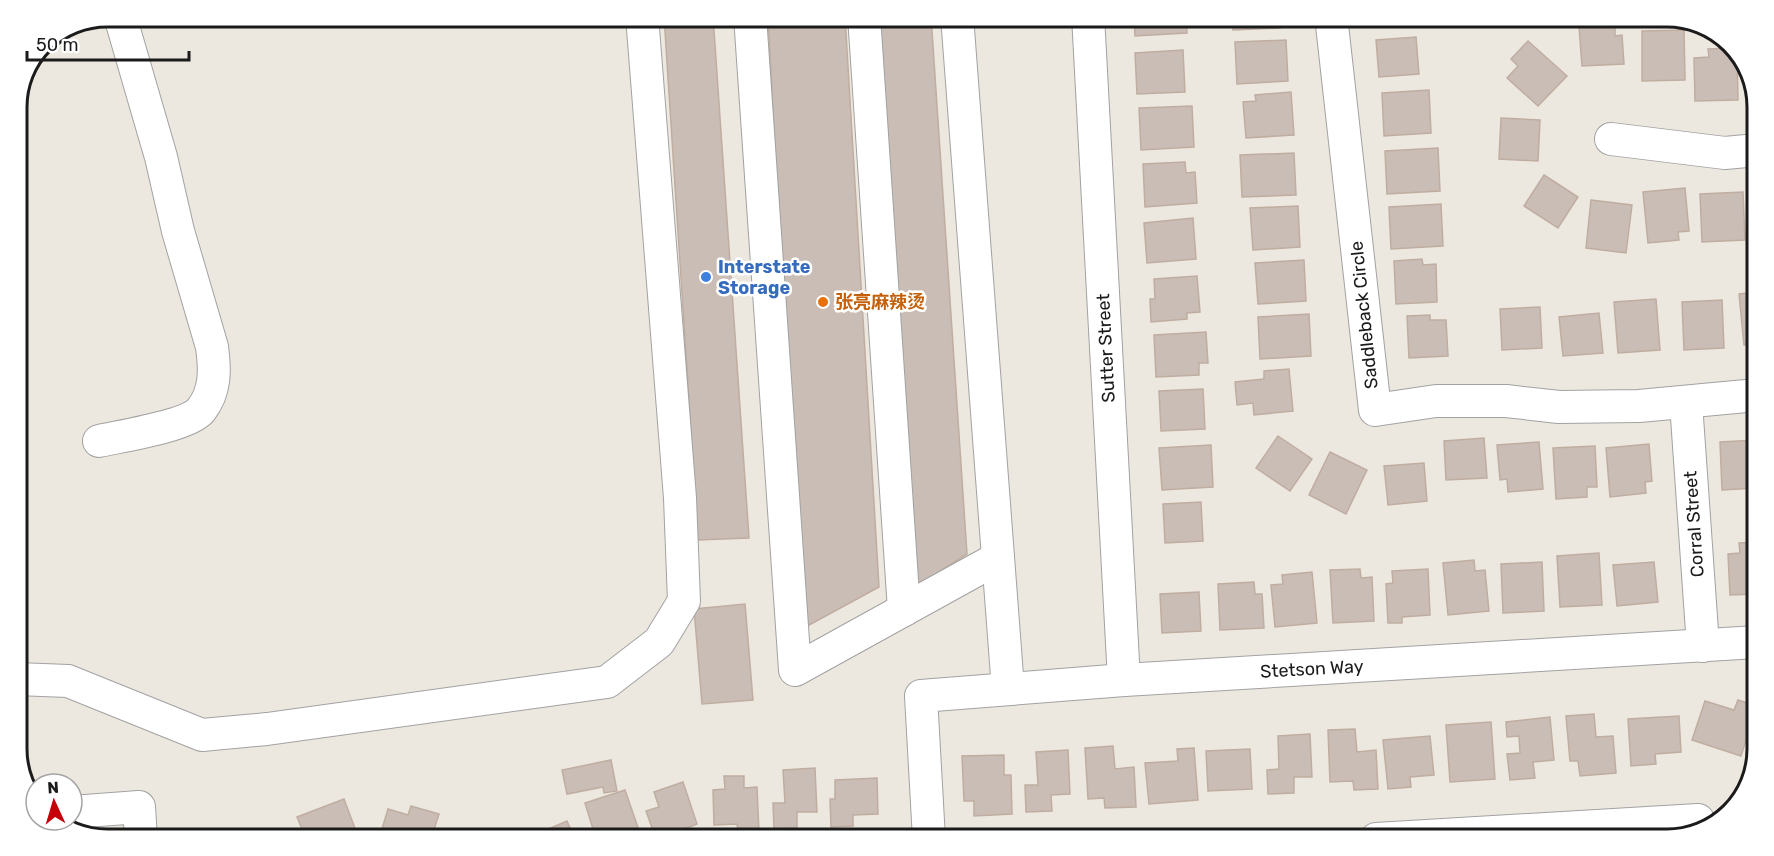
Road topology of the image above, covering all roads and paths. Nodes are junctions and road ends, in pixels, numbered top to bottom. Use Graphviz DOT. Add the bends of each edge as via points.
graph roads {
  1 [pos="123,27"];
  2 [pos="643,27"];
  3 [pos="751,27"];
  4 [pos="865,27"];
  5 [pos="958,27"];
  6 [pos="1089,27"];
  7 [pos="1332,27"];
  8 [pos="1611,139"];
  9 [pos="1747,151"];
  10 [pos="1747,396"];
  11 [pos="1686,403"];
  12 [pos="99,441"];
  13 [pos="998,558"];
  14 [pos="904,610"];
  15 [pos="1747,643"];
  16 [pos="1702,646"];
  17 [pos="27,679"];
  18 [pos="1124,680"];
  19 [pos="1008,689"];
  20 [pos="84,811"];
  21 [pos="1698,822"];
  22 [pos="140,829"];
  23 [pos="928,829"];
  24 [pos="1564,829"];
  1 -- 12 [label="street" via="214,365 212,391 200,411 179,423"];
  2 -- 17 [label="street" via="680,498 684,601 659,642 607,682 202,735 68,681"];
  3 -- 14 [label="street" via="795,670"];
  4 -- 14 [label="street"];
  5 -- 13 [label="street"];
  6 -- 18 [label="street, Sutter Street"];
  7 -- 11 [label="street, Saddleback Circle" via="1375,410 1436,401 1506,401 1559,407"];
  8 -- 9 [label="street" via="1725,153"];
  10 -- 11 [label="street, Saddleback Circle"];
  11 -- 16 [label="street, Corral Street"];
  13 -- 14 [label="street"];
  13 -- 19 [label="street"];
  15 -- 16 [label="street, Stetson Way"];
  16 -- 18 [label="street, Stetson Way"];
  18 -- 19 [label="street, Stetson Way"];
  19 -- 23 [label="street, Stetson Way" via="921,696"];
  20 -- 22 [label="street" via="139,807"];
  21 -- 24 [label="street"];
}
